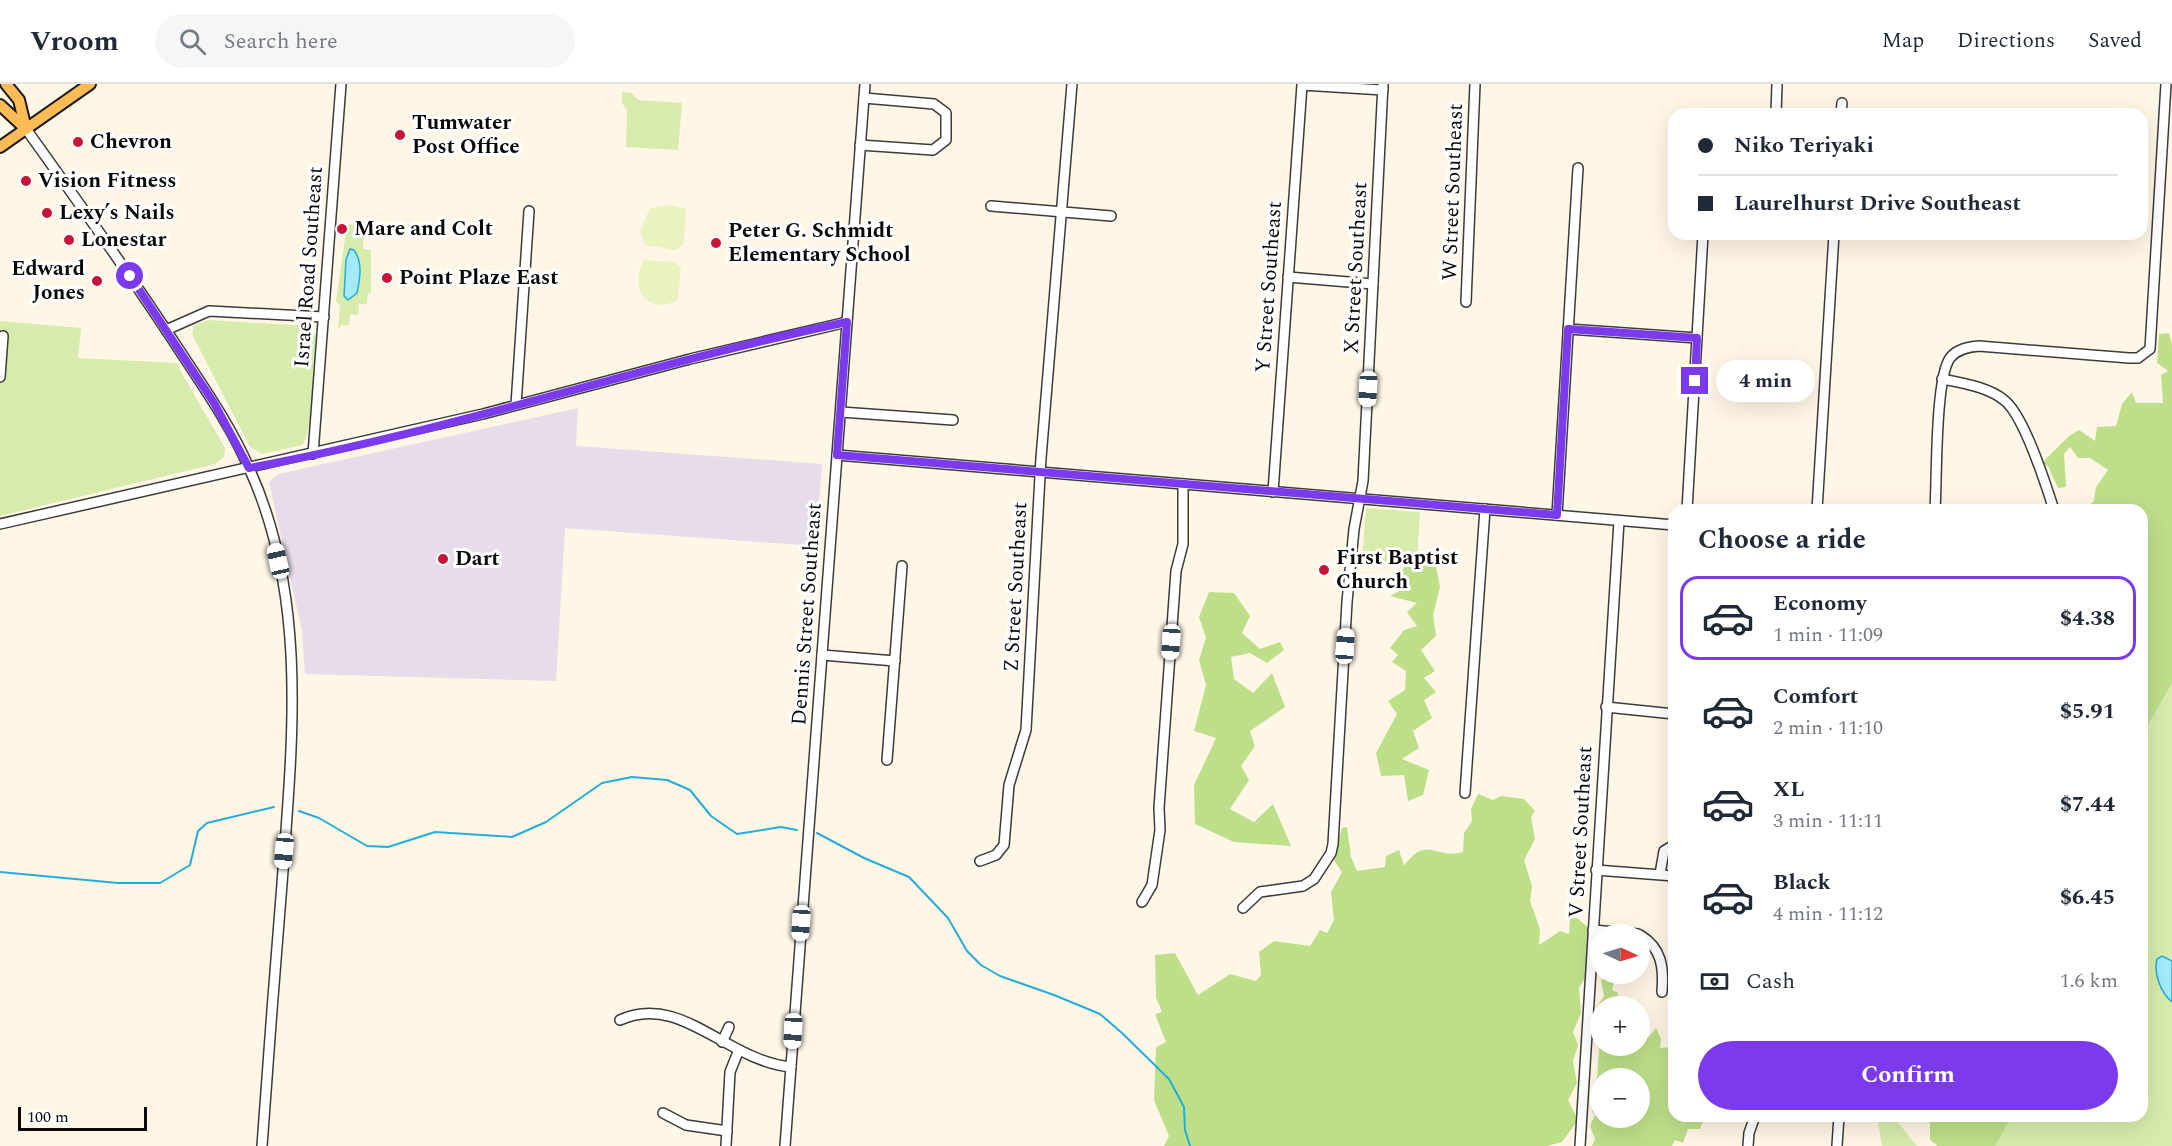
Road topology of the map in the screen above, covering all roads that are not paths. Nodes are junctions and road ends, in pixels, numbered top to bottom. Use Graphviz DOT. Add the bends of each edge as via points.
graph roads {
  1 [pos="6,84"];
  2 [pos="90,84"];
  3 [pos="341,84"];
  4 [pos="865,84"];
  5 [pos="1072,84"];
  6 [pos="1475,84"];
  7 [pos="1777,84"];
  8 [pos="2166,84"];
  9 [pos="1302,85"];
  10 [pos="1383,87"];
  11 [pos="864,98"];
  12 [pos="1842,103"];
  13 [pos="0,105"];
  14 [pos="1776,108"];
  15 [pos="1842,108"];
  16 [pos="26,129"];
  17 [pos="860,146"];
  18 [pos="0,147"];
  19 [pos="1578,168"];
  20 [pos="991,206"];
  21 [pos="529,211"];
  22 [pos="1059,211"];
  23 [pos="1111,216"];
  24 [pos="1703,240"];
  25 [pos="1834,240"];
  26 [pos="1288,278"];
  27 [pos="1373,284"];
  28 [pos="1466,302"];
  29 [pos="324,317"];
  30 [pos="847,322"];
  31 [pos="1568,329"];
  32 [pos="166,330"];
  33 [pos="3,336"];
  34 [pos="1697,338"];
  35 [pos="0,378"];
  36 [pos="1942,379"];
  37 [pos="516,405"];
  38 [pos="840,412"];
  39 [pos="953,420"];
  40 [pos="313,454"];
  41 [pos="837,455"];
  42 [pos="249,468"];
  43 [pos="1040,472"];
  44 [pos="1183,485"];
  45 [pos="1273,492"];
  46 [pos="1360,499"];
  47 [pos="1687,504"];
  48 [pos="1817,504"];
  49 [pos="1935,504"];
  50 [pos="2052,504"];
  51 [pos="1485,509"];
  52 [pos="1557,515"];
  53 [pos="1619,521"];
  54 [pos="0,524"];
  55 [pos="1668,525"];
  56 [pos="902,566"];
  57 [pos="822,655"];
  58 [pos="895,661"];
  59 [pos="1606,707"];
  60 [pos="1668,713"];
  61 [pos="887,760"];
  62 [pos="1466,793"];
  63 [pos="1668,849"];
  64 [pos="980,861"];
  65 [pos="1596,870"];
  66 [pos="1660,874"];
  67 [pos="1668,875"];
  68 [pos="1142,902"];
  69 [pos="1243,908"];
  70 [pos="1593,924"];
  71 [pos="1650,942"];
  72 [pos="1590,980"];
  73 [pos="1662,992"];
  74 [pos="620,1020"];
  75 [pos="729,1027"];
  76 [pos="722,1042"];
  77 [pos="738,1052"];
  78 [pos="791,1067"];
  79 [pos="663,1113"];
  80 [pos="1753,1122"];
  81 [pos="1839,1122"];
  82 [pos="727,1131"];
  83 [pos="262,1146"];
  84 [pos="726,1146"];
  85 [pos="785,1146"];
  86 [pos="1580,1146"];
  87 [pos="1748,1146"];
  88 [pos="1837,1146"];
  1 -- 16 [label="main road" via="19,100"];
  2 -- 16 [label="main road"];
  3 -- 29 [label="street, Israel Road Southeast"];
  4 -- 11 [label="street, Dennis Street Southeast"];
  5 -- 22 [label="street, Z Street Southeast"];
  6 -- 28 [label="street, W Street Southeast"];
  7 -- 14 [label="street"];
  8 -- 36 [label="street" via="2152,341 2145,355 2129,358 1979,346 1964,348 1951,357"];
  9 -- 10 [label="street"];
  9 -- 26 [label="street, Y Street Southeast"];
  10 -- 27 [label="street, X Street Southeast"];
  11 -- 17 [label="street, Dennis Street Southeast"];
  11 -- 17 [label="street" via="934,104 946,112 948,131 946,140 933,150"];
  12 -- 15 [label="street"];
  13 -- 16 [label="main road"];
  16 -- 18 [label="main road"];
  16 -- 32 [label="street"];
  17 -- 30 [label="street, Dennis Street Southeast"];
  19 -- 31 [label="street"];
  20 -- 22 [label="street"];
  21 -- 37 [label="street"];
  22 -- 23 [label="street"];
  22 -- 43 [label="street, Z Street Southeast"];
  24 -- 34 [label="street"];
  25 -- 48 [label="street"];
  26 -- 27 [label="street"];
  26 -- 45 [label="street, Y Street Southeast"];
  27 -- 46 [label="street, X Street Southeast"];
  29 -- 32 [label="street" via="209,311"];
  29 -- 40 [label="street, Israel Road Southeast"];
  30 -- 37 [label="street"];
  30 -- 38 [label="street, Dennis Street Southeast"];
  31 -- 34 [label="street"];
  31 -- 52 [label="street"];
  32 -- 42 [label="street" via="214,403"];
  33 -- 35 [label="street"];
  34 -- 47 [label="street"];
  36 -- 49 [label="street"];
  36 -- 50 [label="street" via="1989,392 2010,404"];
  37 -- 40 [label="street"];
  38 -- 39 [label="street"];
  38 -- 41 [label="street, Dennis Street Southeast"];
  40 -- 42 [label="street"];
  41 -- 43 [label="street"];
  41 -- 57 [label="street, Dennis Street Southeast"];
  42 -- 54 [label="street"];
  42 -- 83 [label="street" via="269,524 282,580 294,684"];
  43 -- 44 [label="street"];
  43 -- 64 [label="street, Z Street Southeast" via="1026,730 1009,785 1004,846 996,855"];
  44 -- 45 [label="street"];
  44 -- 68 [label="street" via="1183,544 1176,571 1160,830 1152,885"];
  45 -- 46 [label="street"];
  46 -- 51 [label="street"];
  46 -- 69 [label="street, X Street Southeast" via="1347,602 1331,853 1314,879 1303,886 1260,892"];
  51 -- 52 [label="street"];
  51 -- 62 [label="street"];
  52 -- 53 [label="street"];
  53 -- 55 [label="street"];
  53 -- 59 [label="street, V Street Southeast"];
  56 -- 58 [label="street"];
  57 -- 58 [label="street"];
  57 -- 78 [label="street, Dennis Street Southeast"];
  58 -- 61 [label="street"];
  59 -- 60 [label="street"];
  59 -- 65 [label="street, V Street Southeast"];
  63 -- 66 [label="street"];
  65 -- 66 [label="street"];
  65 -- 70 [label="street, V Street Southeast"];
  66 -- 67 [label="street"];
  71 -- 73 [label="street" via="1660,957"];
  72 -- 86 [label="street, V Street Southeast"];
  74 -- 76 [label="street" via="640,1013 666,1014"];
  75 -- 76 [label="street"];
  76 -- 77 [label="street"];
  77 -- 78 [label="street" via="768,1064"];
  77 -- 82 [label="street" via="730,1072"];
  78 -- 85 [label="street, Dennis Street Southeast"];
  79 -- 82 [label="street" via="686,1125"];
  80 -- 87 [label="street"];
  81 -- 88 [label="street"];
  82 -- 84 [label="street"];
}
